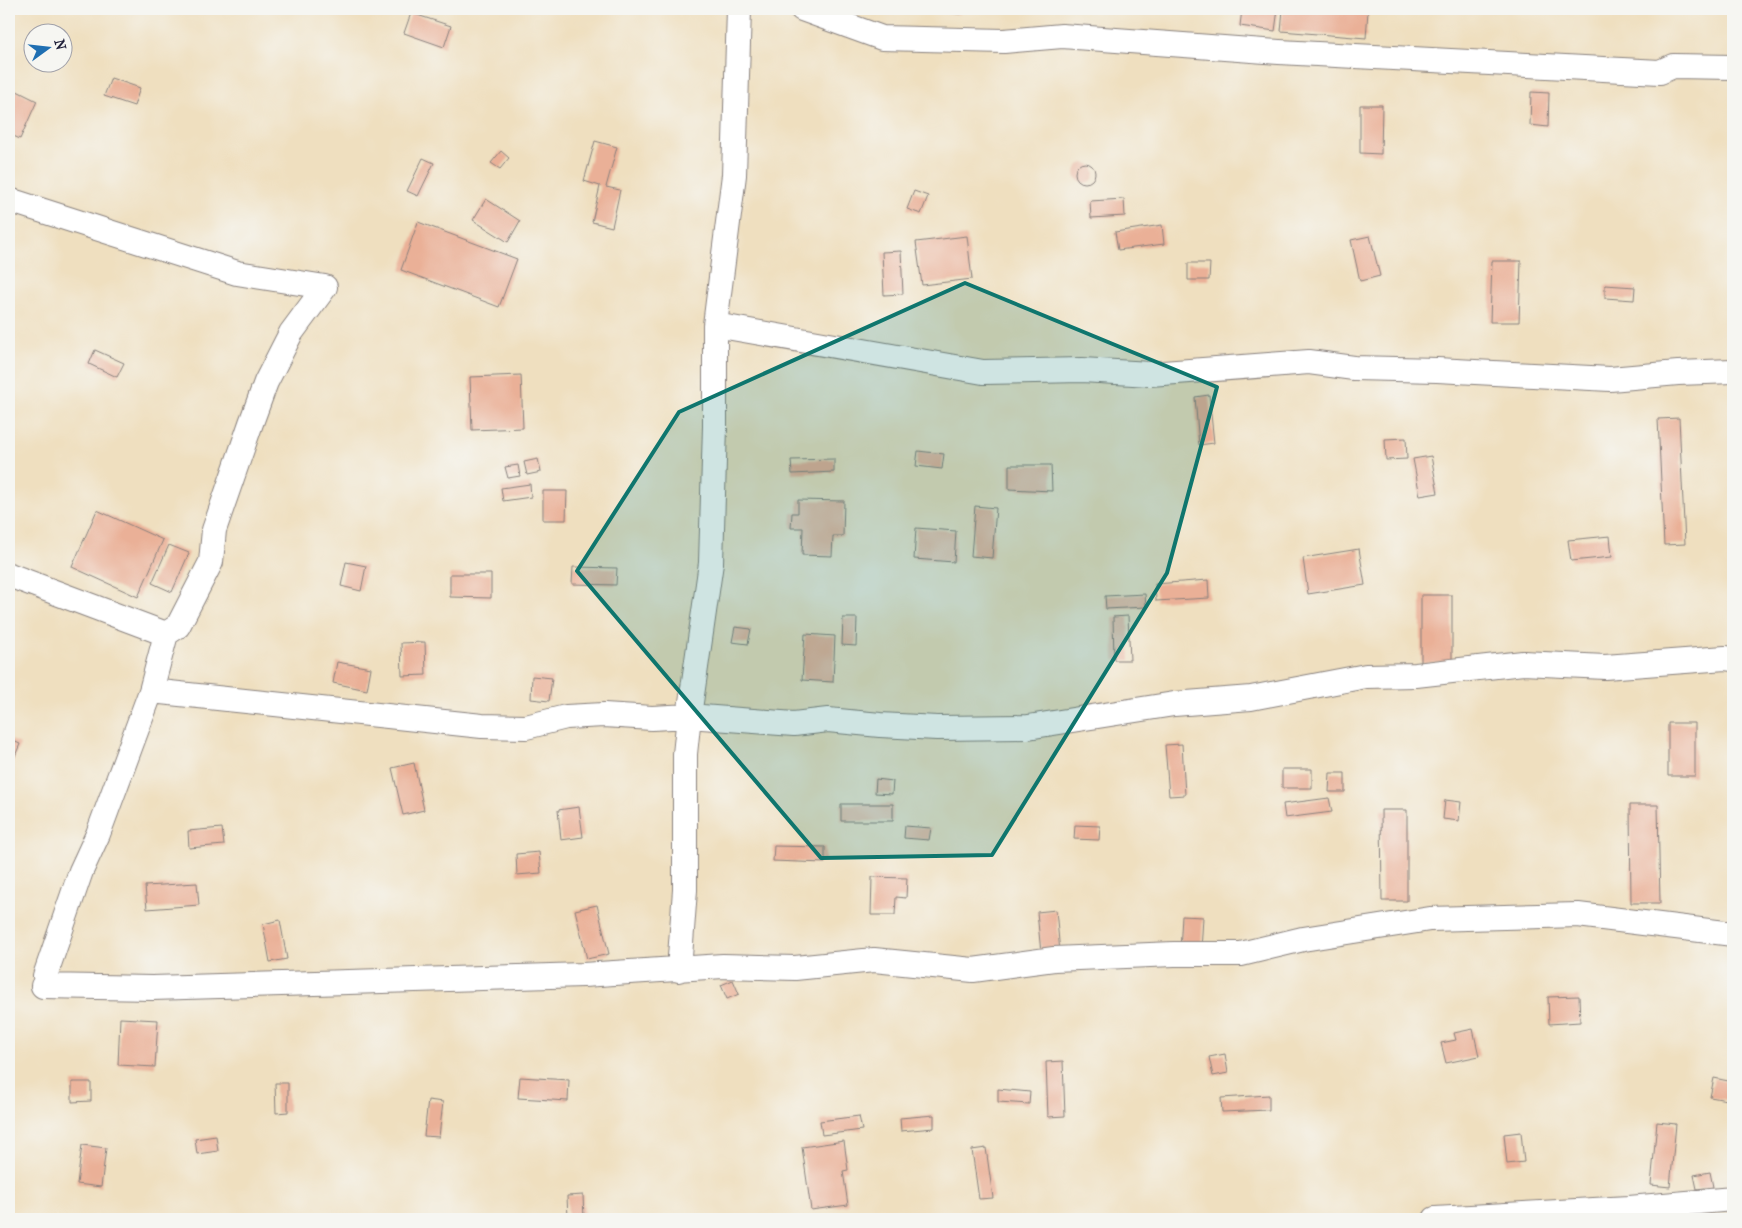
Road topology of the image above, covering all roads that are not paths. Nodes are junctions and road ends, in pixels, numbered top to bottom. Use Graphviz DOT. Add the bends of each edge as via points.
graph roads {
  1 [pos="738,9"];
  2 [pos="802,9"];
  3 [pos="1733,67"];
  4 [pos="9,200"];
  5 [pos="715,325"];
  6 [pos="1733,371"];
  7 [pos="9,575"];
  8 [pos="166,634"];
  9 [pos="1733,659"];
  10 [pos="151,691"];
  11 [pos="689,716"];
  12 [pos="1733,934"];
  13 [pos="679,970"];
  14 [pos="1733,1199"];
  15 [pos="1435,1219"];
  1 -- 5 [label="street" via="734,175"];
  2 -- 3 [label="street" via="882,38 1004,40 1062,36 1279,52 1660,72 1673,66"];
  4 -- 8 [label="street" via="237,274 325,287 290,333 266,382 214,530 211,562 178,626"];
  5 -- 6 [label="street" via="983,372 1082,370 1150,374 1309,362 1354,368 1610,379"];
  5 -- 11 [label="street" via="711,563"];
  7 -- 8 [label="street"];
  8 -- 10 [label="street"];
  9 -- 11 [label="street" via="1605,667 1523,663 1366,676 1252,698 1174,704 1028,727 937,728 828,720 794,724"];
  10 -- 11 [label="street" via="482,726 526,727 566,717 604,715"];
  10 -- 13 [label="street" via="98,834 80,871 44,981 162,988"];
  11 -- 13 [label="street" via="685,771 685,890"];
  12 -- 13 [label="street" via="1578,915 1430,919 1303,939 1241,954 1054,959 973,970 874,960 795,968 723,966"];
  14 -- 15 [label="street"];
}
